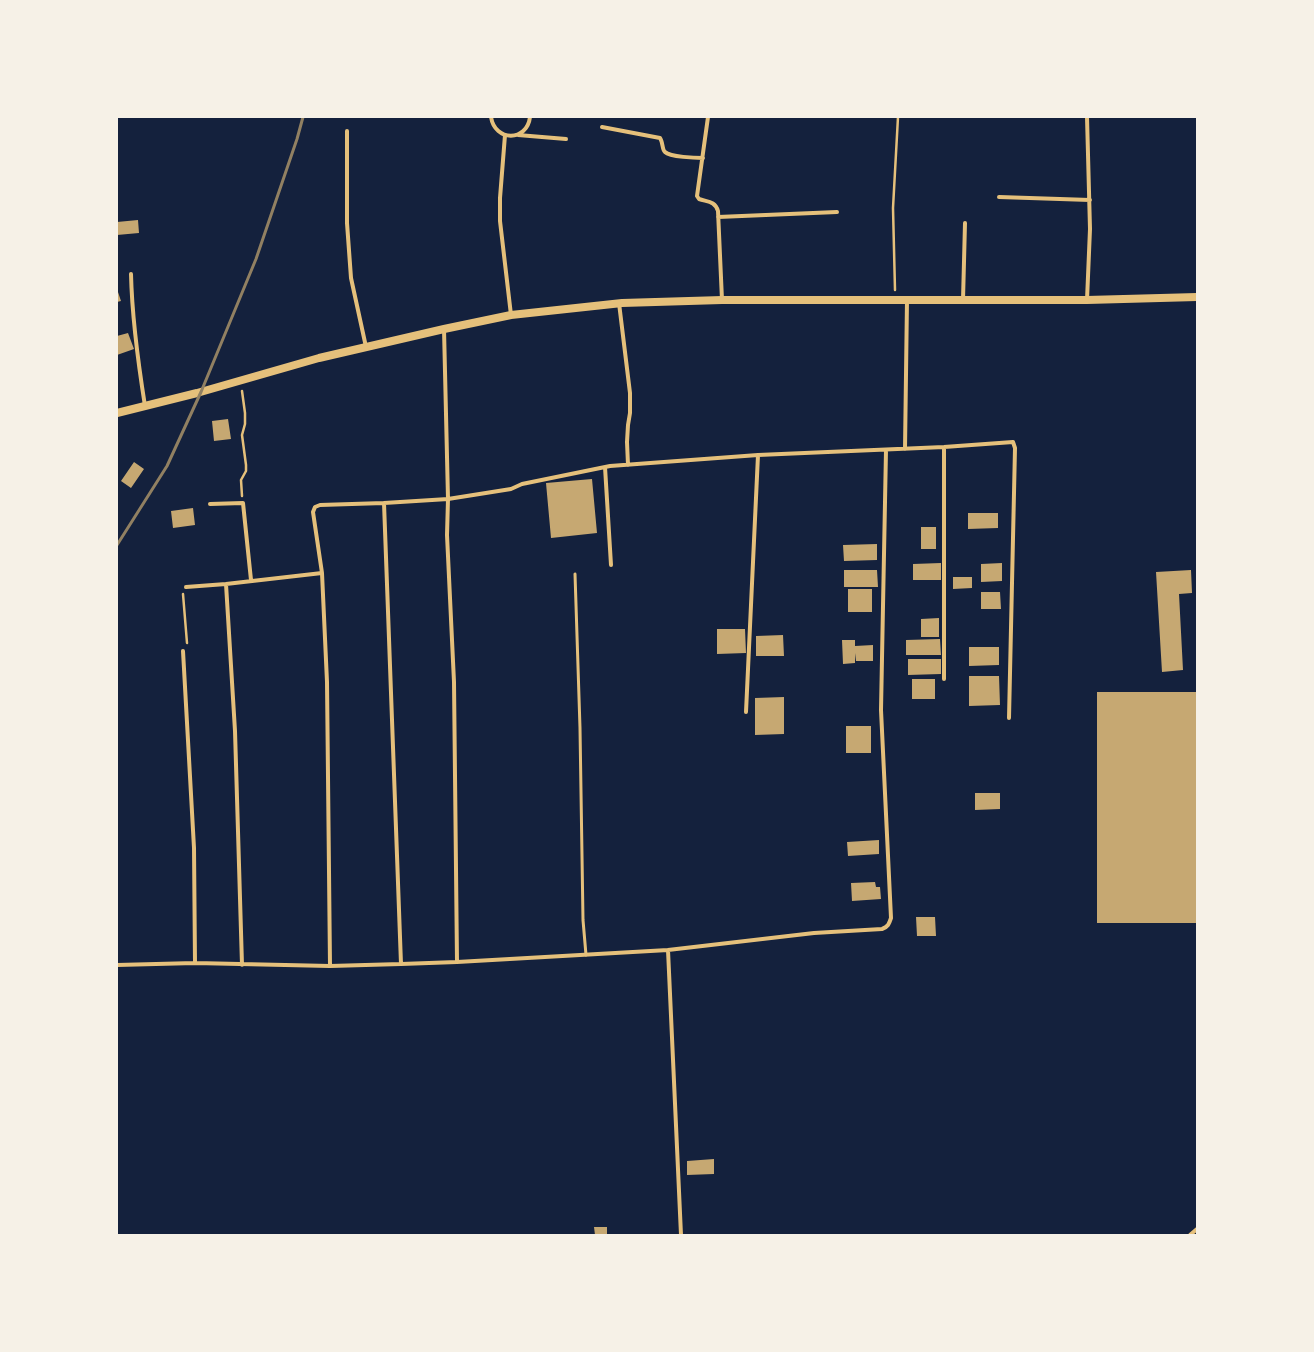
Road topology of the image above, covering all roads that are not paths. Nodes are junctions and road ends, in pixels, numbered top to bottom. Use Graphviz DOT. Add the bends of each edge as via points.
graph roads {
  1 [pos="491,117"];
  2 [pos="530,117"];
  3 [pos="708,117"];
  4 [pos="1087,117"];
  5 [pos="602,127"];
  6 [pos="347,131"];
  7 [pos="505,135"];
  8 [pos="518,135"];
  9 [pos="566,139"];
  10 [pos="703,158"];
  11 [pos="999,197"];
  12 [pos="1090,200"];
  13 [pos="837,212"];
  14 [pos="718,217"];
  15 [pos="965,223"];
  16 [pos="131,274"];
  17 [pos="1197,298"];
  18 [pos="722,300"];
  19 [pos="908,300"];
  20 [pos="962,300"];
  21 [pos="1087,300"];
  22 [pos="619,303"];
  23 [pos="511,315"];
  24 [pos="444,328"];
  25 [pos="366,347"];
  26 [pos="145,406"];
  27 [pos="117,413"];
  28 [pos="944,447"];
  29 [pos="905,449"];
  30 [pos="886,450"];
  31 [pos="758,455"];
  32 [pos="628,465"];
  33 [pos="606,467"];
  34 [pos="448,499"];
  35 [pos="384,503"];
  36 [pos="210,504"];
  37 [pos="611,565"];
  38 [pos="322,573"];
  39 [pos="574,574"];
  40 [pos="251,580"];
  41 [pos="226,584"];
  42 [pos="186,587"];
  43 [pos="183,651"];
  44 [pos="944,678"];
  45 [pos="746,712"];
  46 [pos="1009,718"];
  47 [pos="668,950"];
  48 [pos="586,955"];
  49 [pos="457,962"];
  50 [pos="195,963"];
  51 [pos="401,964"];
  52 [pos="117,965"];
  53 [pos="242,965"];
  54 [pos="330,966"];
  55 [pos="1197,1229"];
  56 [pos="680,1235"];
  57 [pos="1190,1235"];
  1 -- 7 [label="street" via="495,129"];
  2 -- 8 [label="street" via="527,127"];
  3 -- 10 [label="street"];
  4 -- 12 [label="street"];
  5 -- 10 [label="street" via="660,138 665,153 671,155"];
  6 -- 25 [label="street" via="351,278"];
  7 -- 8 [label="street"];
  7 -- 23 [label="street" via="500,221"];
  8 -- 9 [label="street"];
  10 -- 14 [label="street" via="697,196 716,205"];
  11 -- 12 [label="street"];
  12 -- 21 [label="street"];
  13 -- 14 [label="street"];
  14 -- 18 [label="street"];
  15 -- 20 [label="street"];
  16 -- 26 [label="street" via="132,315"];
  17 -- 21 [label="main road"];
  18 -- 19 [label="main road"];
  18 -- 22 [label="main road"];
  19 -- 20 [label="main road"];
  19 -- 29 [label="street"];
  20 -- 21 [label="main road"];
  22 -- 23 [label="main road"];
  22 -- 32 [label="street" via="630,393"];
  23 -- 24 [label="main road"];
  24 -- 25 [label="main road"];
  24 -- 34 [label="street"];
  25 -- 26 [label="main road"];
  26 -- 27 [label="main road"];
  28 -- 29 [label="street"];
  28 -- 44 [label="street"];
  28 -- 46 [label="street" via="1013,442 1015,448"];
  29 -- 30 [label="street"];
  30 -- 31 [label="street"];
  30 -- 47 [label="street" via="881,710 890,923 882,929 814,933"];
  31 -- 32 [label="street"];
  31 -- 45 [label="street"];
  32 -- 33 [label="street"];
  33 -- 34 [label="street" via="522,484 511,489"];
  33 -- 37 [label="street"];
  34 -- 35 [label="street"];
  34 -- 49 [label="street" via="447,535 454,682"];
  35 -- 38 [label="street" via="315,507 313,512"];
  35 -- 51 [label="street"];
  36 -- 40 [label="street" via="243,503"];
  38 -- 40 [label="street"];
  38 -- 54 [label="street" via="328,725"];
  39 -- 48 [label="lane"];
  40 -- 41 [label="street"];
  41 -- 42 [label="street"];
  41 -- 53 [label="street" via="235,731"];
  43 -- 50 [label="street" via="194,848"];
  47 -- 48 [label="street"];
  47 -- 56 [label="street"];
  48 -- 49 [label="street"];
  49 -- 51 [label="street"];
  50 -- 52 [label="street"];
  50 -- 53 [label="street"];
  51 -- 54 [label="street"];
  53 -- 54 [label="street"];
  55 -- 57 [label="street"];
}
